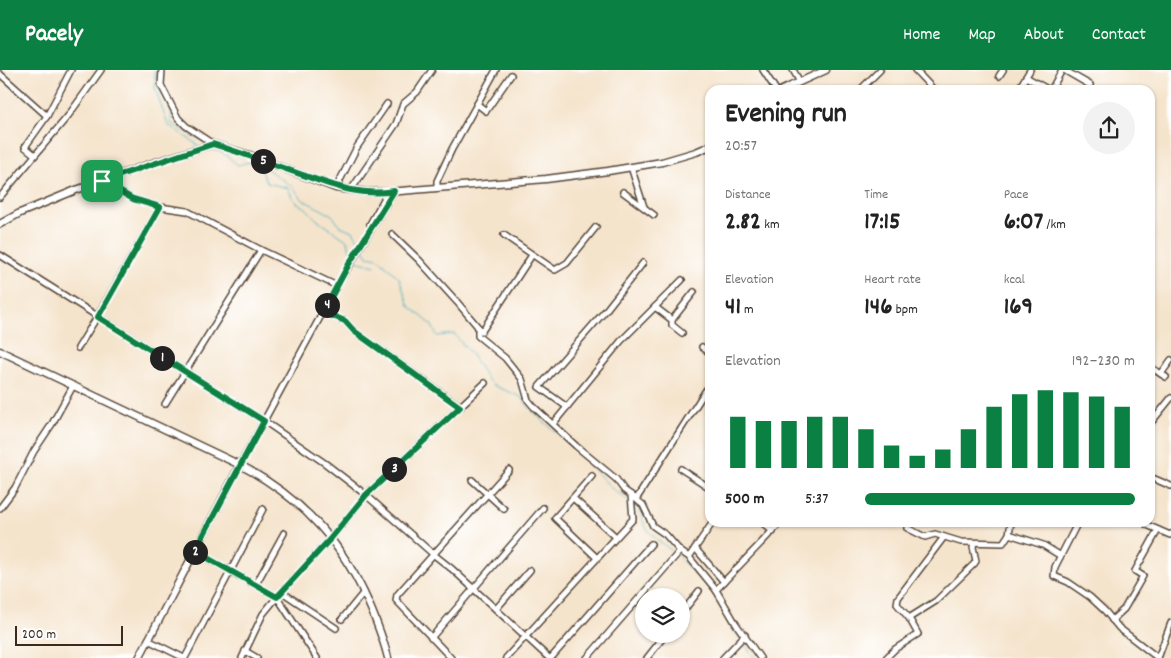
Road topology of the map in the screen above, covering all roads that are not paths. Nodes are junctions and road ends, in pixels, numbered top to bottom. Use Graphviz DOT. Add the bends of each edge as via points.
graph roads {
  1 [pos="71,70"];
  2 [pos="101,70"];
  3 [pos="162,70"];
  4 [pos="432,70"];
  5 [pos="496,70"];
  6 [pos="763,70"];
  7 [pos="793,70"];
  8 [pos="826,70"];
  9 [pos="880,70"];
  10 [pos="915,70"];
  11 [pos="1003,70"];
  12 [pos="1030,70"];
  13 [pos="1063,70"];
  14 [pos="0,74"];
  15 [pos="511,75"];
  16 [pos="999,76"];
  17 [pos="1026,77"];
  18 [pos="800,82"];
  19 [pos="773,85"];
  20 [pos="793,85"];
  21 [pos="865,85"];
  22 [pos="929,85"];
  23 [pos="1021,85"];
  24 [pos="1041,85"];
  25 [pos="1053,85"];
  26 [pos="1090,85"];
  27 [pos="387,104"];
  28 [pos="477,104"];
  29 [pos="47,116"];
  30 [pos="212,144"];
  31 [pos="705,148"];
  32 [pos="35,155"];
  33 [pos="632,167"];
  34 [pos="102,181"];
  35 [pos="336,188"];
  36 [pos="437,188"];
  37 [pos="351,190"];
  38 [pos="391,192"];
  39 [pos="623,192"];
  40 [pos="0,196"];
  41 [pos="160,207"];
  42 [pos="644,207"];
  43 [pos="654,215"];
  44 [pos="0,224"];
  45 [pos="596,227"];
  46 [pos="392,234"];
  47 [pos="504,235"];
  48 [pos="261,250"];
  49 [pos="0,255"];
  50 [pos="532,255"];
  51 [pos="643,263"];
  52 [pos="682,280"];
  53 [pos="337,286"];
  54 [pos="694,292"];
  55 [pos="655,307"];
  56 [pos="323,312"];
  57 [pos="98,317"];
  58 [pos="672,320"];
  59 [pos="478,327"];
  60 [pos="682,333"];
  61 [pos="702,347"];
  62 [pos="78,348"];
  63 [pos="705,349"];
  64 [pos="0,351"];
  65 [pos="1171,360"];
  66 [pos="1155,370"];
  67 [pos="184,371"];
  68 [pos="485,383"];
  69 [pos="73,386"];
  70 [pos="705,391"];
  71 [pos="1171,398"];
  72 [pos="165,404"];
  73 [pos="460,407"];
  74 [pos="567,407"];
  75 [pos="1155,418"];
  76 [pos="264,421"];
  77 [pos="553,424"];
  78 [pos="240,465"];
  79 [pos="681,469"];
  80 [pos="509,470"];
  81 [pos="592,476"];
  82 [pos="1155,479"];
  83 [pos="472,480"];
  84 [pos="705,485"];
  85 [pos="1171,486"];
  86 [pos="488,494"];
  87 [pos="366,495"];
  88 [pos="633,497"];
  89 [pos="573,498"];
  90 [pos="0,508"];
  91 [pos="544,508"];
  92 [pos="263,509"];
  93 [pos="504,509"];
  94 [pos="710,527"];
  95 [pos="768,527"];
  96 [pos="777,527"];
  97 [pos="1010,527"];
  98 [pos="1076,527"];
  99 [pos="1151,527"];
  100 [pos="907,528"];
  101 [pos="1158,530"];
  102 [pos="773,532"];
  103 [pos="284,533"];
  104 [pos="1009,534"];
  105 [pos="1171,534"];
  106 [pos="616,537"];
  107 [pos="944,537"];
  108 [pos="331,538"];
  109 [pos="974,543"];
  110 [pos="651,544"];
  111 [pos="695,548"];
  112 [pos="195,551"];
  113 [pos="680,551"];
  114 [pos="433,554"];
  115 [pos="1061,556"];
  116 [pos="689,557"];
  117 [pos="597,558"];
  118 [pos="530,570"];
  119 [pos="231,572"];
  120 [pos="724,582"];
  121 [pos="256,584"];
  122 [pos="474,589"];
  123 [pos="716,590"];
  124 [pos="699,591"];
  125 [pos="282,592"];
  126 [pos="364,592"];
  127 [pos="277,597"];
  128 [pos="690,602"];
  129 [pos="496,609"];
  130 [pos="909,618"];
  131 [pos="342,619"];
  132 [pos="1112,620"];
  133 [pos="1171,623"];
  134 [pos="336,628"];
  135 [pos="526,636"];
  136 [pos="431,638"];
  137 [pos="742,638"];
  138 [pos="148,640"];
  139 [pos="659,643"];
  140 [pos="245,651"];
  141 [pos="139,658"];
  142 [pos="184,658"];
  143 [pos="242,658"];
  144 [pos="257,658"];
  145 [pos="317,658"];
  146 [pos="388,658"];
  147 [pos="451,658"];
  148 [pos="506,658"];
  149 [pos="550,658"];
  150 [pos="587,658"];
  151 [pos="647,658"];
  152 [pos="723,658"];
  153 [pos="760,658"];
  154 [pos="886,658"];
  155 [pos="1158,658"];
  1 -- 29 [label="street"];
  2 -- 32 [label="street"];
  3 -- 30 [label="street" via="161,85 178,118"];
  4 -- 37 [label="street" via="417,92 403,104 396,124"];
  5 -- 28 [label="street"];
  6 -- 19 [label="street"];
  7 -- 18 [label="street"];
  8 -- 18 [label="main road"];
  9 -- 21 [label="street"];
  10 -- 22 [label="street"];
  11 -- 16 [label="street"];
  12 -- 17 [label="street"];
  13 -- 25 [label="street"];
  13 -- 26 [label="street"];
  14 -- 29 [label="street"];
  15 -- 28 [label="street" via="486,111"];
  17 -- 23 [label="street"];
  17 -- 24 [label="street"];
  18 -- 20 [label="main road"];
  27 -- 35 [label="street" via="357,147"];
  28 -- 36 [label="street" via="452,149 437,181"];
  29 -- 32 [label="street" via="25,147"];
  30 -- 34 [label="main road"];
  30 -- 35 [label="main road"];
  31 -- 33 [label="main road" via="662,162"];
  32 -- 40 [label="street"];
  33 -- 36 [label="main road" via="546,179"];
  33 -- 42 [label="street"];
  34 -- 41 [label="street" via="133,199"];
  34 -- 44 [label="main road"];
  35 -- 37 [label="main road"];
  36 -- 38 [label="main road"];
  37 -- 38 [label="main road"];
  38 -- 53 [label="street"];
  39 -- 42 [label="street"];
  41 -- 48 [label="street" via="187,211"];
  41 -- 57 [label="street"];
  42 -- 43 [label="street"];
  45 -- 50 [label="street" via="558,270"];
  46 -- 59 [label="street"];
  47 -- 50 [label="street"];
  48 -- 53 [label="street"];
  48 -- 67 [label="street"];
  49 -- 57 [label="street"];
  50 -- 59 [label="street" via="482,331"];
  51 -- 74 [label="street" via="539,387"];
  52 -- 55 [label="street"];
  53 -- 56 [label="street"];
  54 -- 58 [label="street"];
  55 -- 58 [label="street"];
  55 -- 74 [label="street"];
  56 -- 73 [label="street" via="345,321 354,331"];
  56 -- 76 [label="street"];
  57 -- 62 [label="street"];
  57 -- 67 [label="street"];
  58 -- 60 [label="street" via="672,325"];
  59 -- 77 [label="street" via="478,336 505,358 522,379 528,400"];
  61 -- 63 [label="street"];
  64 -- 69 [label="main road"];
  65 -- 66 [label="street" via="1164,375"];
  67 -- 72 [label="street"];
  67 -- 76 [label="street"];
  68 -- 73 [label="street"];
  69 -- 78 [label="main road"];
  69 -- 90 [label="street" via="15,488"];
  70 -- 88 [label="street"];
  71 -- 75 [label="street"];
  73 -- 87 [label="street"];
  74 -- 77 [label="street"];
  76 -- 78 [label="street"];
  76 -- 87 [label="street"];
  77 -- 88 [label="street"];
  78 -- 108 [label="main road" via="287,494"];
  78 -- 112 [label="main road"];
  79 -- 84 [label="street"];
  80 -- 86 [label="street"];
  81 -- 89 [label="street"];
  82 -- 85 [label="street"];
  83 -- 86 [label="street"];
  86 -- 93 [label="street"];
  86 -- 114 [label="street"];
  87 -- 108 [label="street"];
  87 -- 114 [label="street"];
  88 -- 106 [label="street" via="633,519"];
  88 -- 113 [label="street" via="643,506 653,526"];
  89 -- 106 [label="street"];
  89 -- 117 [label="street" via="555,518"];
  91 -- 122 [label="street"];
  92 -- 119 [label="street"];
  94 -- 111 [label="street"];
  95 -- 102 [label="street"];
  96 -- 102 [label="street"];
  97 -- 104 [label="street"];
  98 -- 115 [label="street"];
  99 -- 101 [label="street"];
  100 -- 107 [label="street" via="925,537 935,534"];
  101 -- 105 [label="street"];
  101 -- 132 [label="street" via="1135,571 1144,576 1124,609"];
  102 -- 120 [label="street"];
  103 -- 121 [label="street"];
  104 -- 109 [label="street" via="1003,543"];
  104 -- 115 [label="street"];
  106 -- 117 [label="street"];
  107 -- 109 [label="street"];
  107 -- 130 [label="street" via="898,598 897,604"];
  108 -- 125 [label="street"];
  108 -- 126 [label="main road"];
  109 -- 130 [label="street" via="974,564 936,601"];
  110 -- 149 [label="street"];
  111 -- 116 [label="street"];
  111 -- 120 [label="street"];
  112 -- 119 [label="street"];
  112 -- 138 [label="main road"];
  113 -- 116 [label="street"];
  113 -- 150 [label="street"];
  114 -- 122 [label="street"];
  114 -- 136 [label="street" via="396,600"];
  115 -- 132 [label="street" via="1054,576 1084,592"];
  116 -- 123 [label="street"];
  117 -- 135 [label="street"];
  118 -- 129 [label="street"];
  119 -- 121 [label="street"];
  119 -- 142 [label="street"];
  120 -- 123 [label="street"];
  121 -- 127 [label="street"];
  122 -- 129 [label="street"];
  122 -- 136 [label="street"];
  123 -- 137 [label="street"];
  124 -- 128 [label="street"];
  125 -- 127 [label="street"];
  125 -- 134 [label="street"];
  126 -- 131 [label="street"];
  126 -- 146 [label="main road" via="385,642"];
  127 -- 140 [label="street" via="263,614"];
  127 -- 145 [label="street"];
  129 -- 135 [label="street"];
  130 -- 154 [label="street" via="918,634"];
  132 -- 155 [label="street"];
  133 -- 155 [label="street"];
  135 -- 148 [label="street"];
  135 -- 149 [label="street"];
  136 -- 147 [label="street"];
  137 -- 152 [label="street"];
  137 -- 153 [label="street"];
  138 -- 141 [label="main road"];
  138 -- 142 [label="street"];
  139 -- 151 [label="street"];
  140 -- 143 [label="street"];
  140 -- 144 [label="street"];
}
